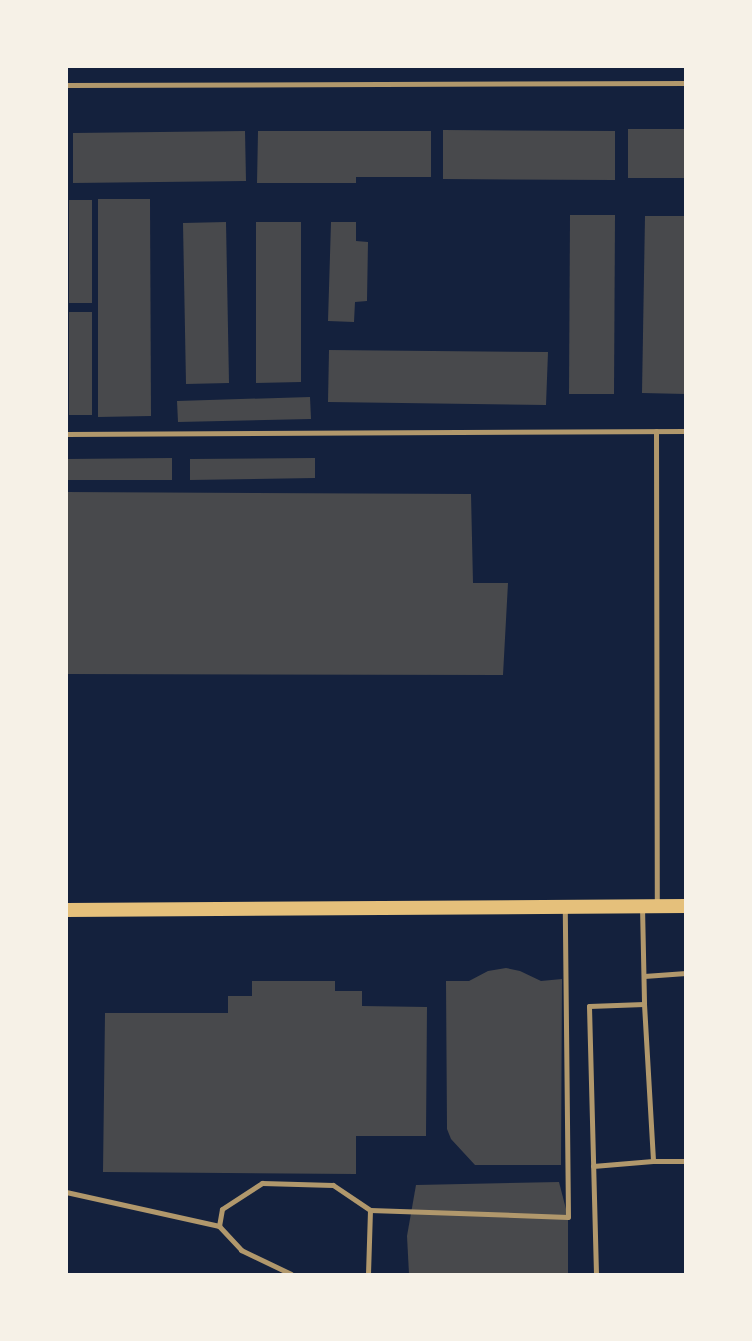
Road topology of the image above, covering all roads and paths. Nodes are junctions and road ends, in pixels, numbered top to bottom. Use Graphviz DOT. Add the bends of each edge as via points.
graph roads {
  1 [pos="685,83"];
  2 [pos="66,85"];
  3 [pos="685,430"];
  4 [pos="656,431"];
  5 [pos="66,434"];
  6 [pos="650,906"];
  7 [pos="685,906"];
  8 [pos="565,907"];
  9 [pos="66,910"];
  10 [pos="685,973"];
  11 [pos="643,976"];
  12 [pos="644,1004"];
  13 [pos="653,1161"];
  14 [pos="685,1161"];
  15 [pos="593,1166"];
  16 [pos="66,1192"];
  17 [pos="370,1210"];
  18 [pos="219,1226"];
  19 [pos="291,1275"];
  20 [pos="368,1275"];
  21 [pos="596,1275"];
  1 -- 2 [label="lane"];
  3 -- 4 [label="lane"];
  4 -- 5 [label="lane"];
  4 -- 6 [label="lane"];
  6 -- 7 [label="main road"];
  6 -- 8 [label="main road"];
  6 -- 11 [label="lane"];
  8 -- 9 [label="main road"];
  8 -- 17 [label="lane" via="568,1217"];
  10 -- 11 [label="lane"];
  11 -- 12 [label="lane"];
  12 -- 13 [label="lane"];
  12 -- 15 [label="lane" via="589,1006"];
  13 -- 14 [label="lane"];
  13 -- 15 [label="lane"];
  15 -- 21 [label="lane"];
  16 -- 18 [label="lane"];
  17 -- 18 [label="lane" via="333,1185 262,1182 222,1209"];
  17 -- 20 [label="lane"];
  18 -- 19 [label="lane" via="241,1250"];
}
